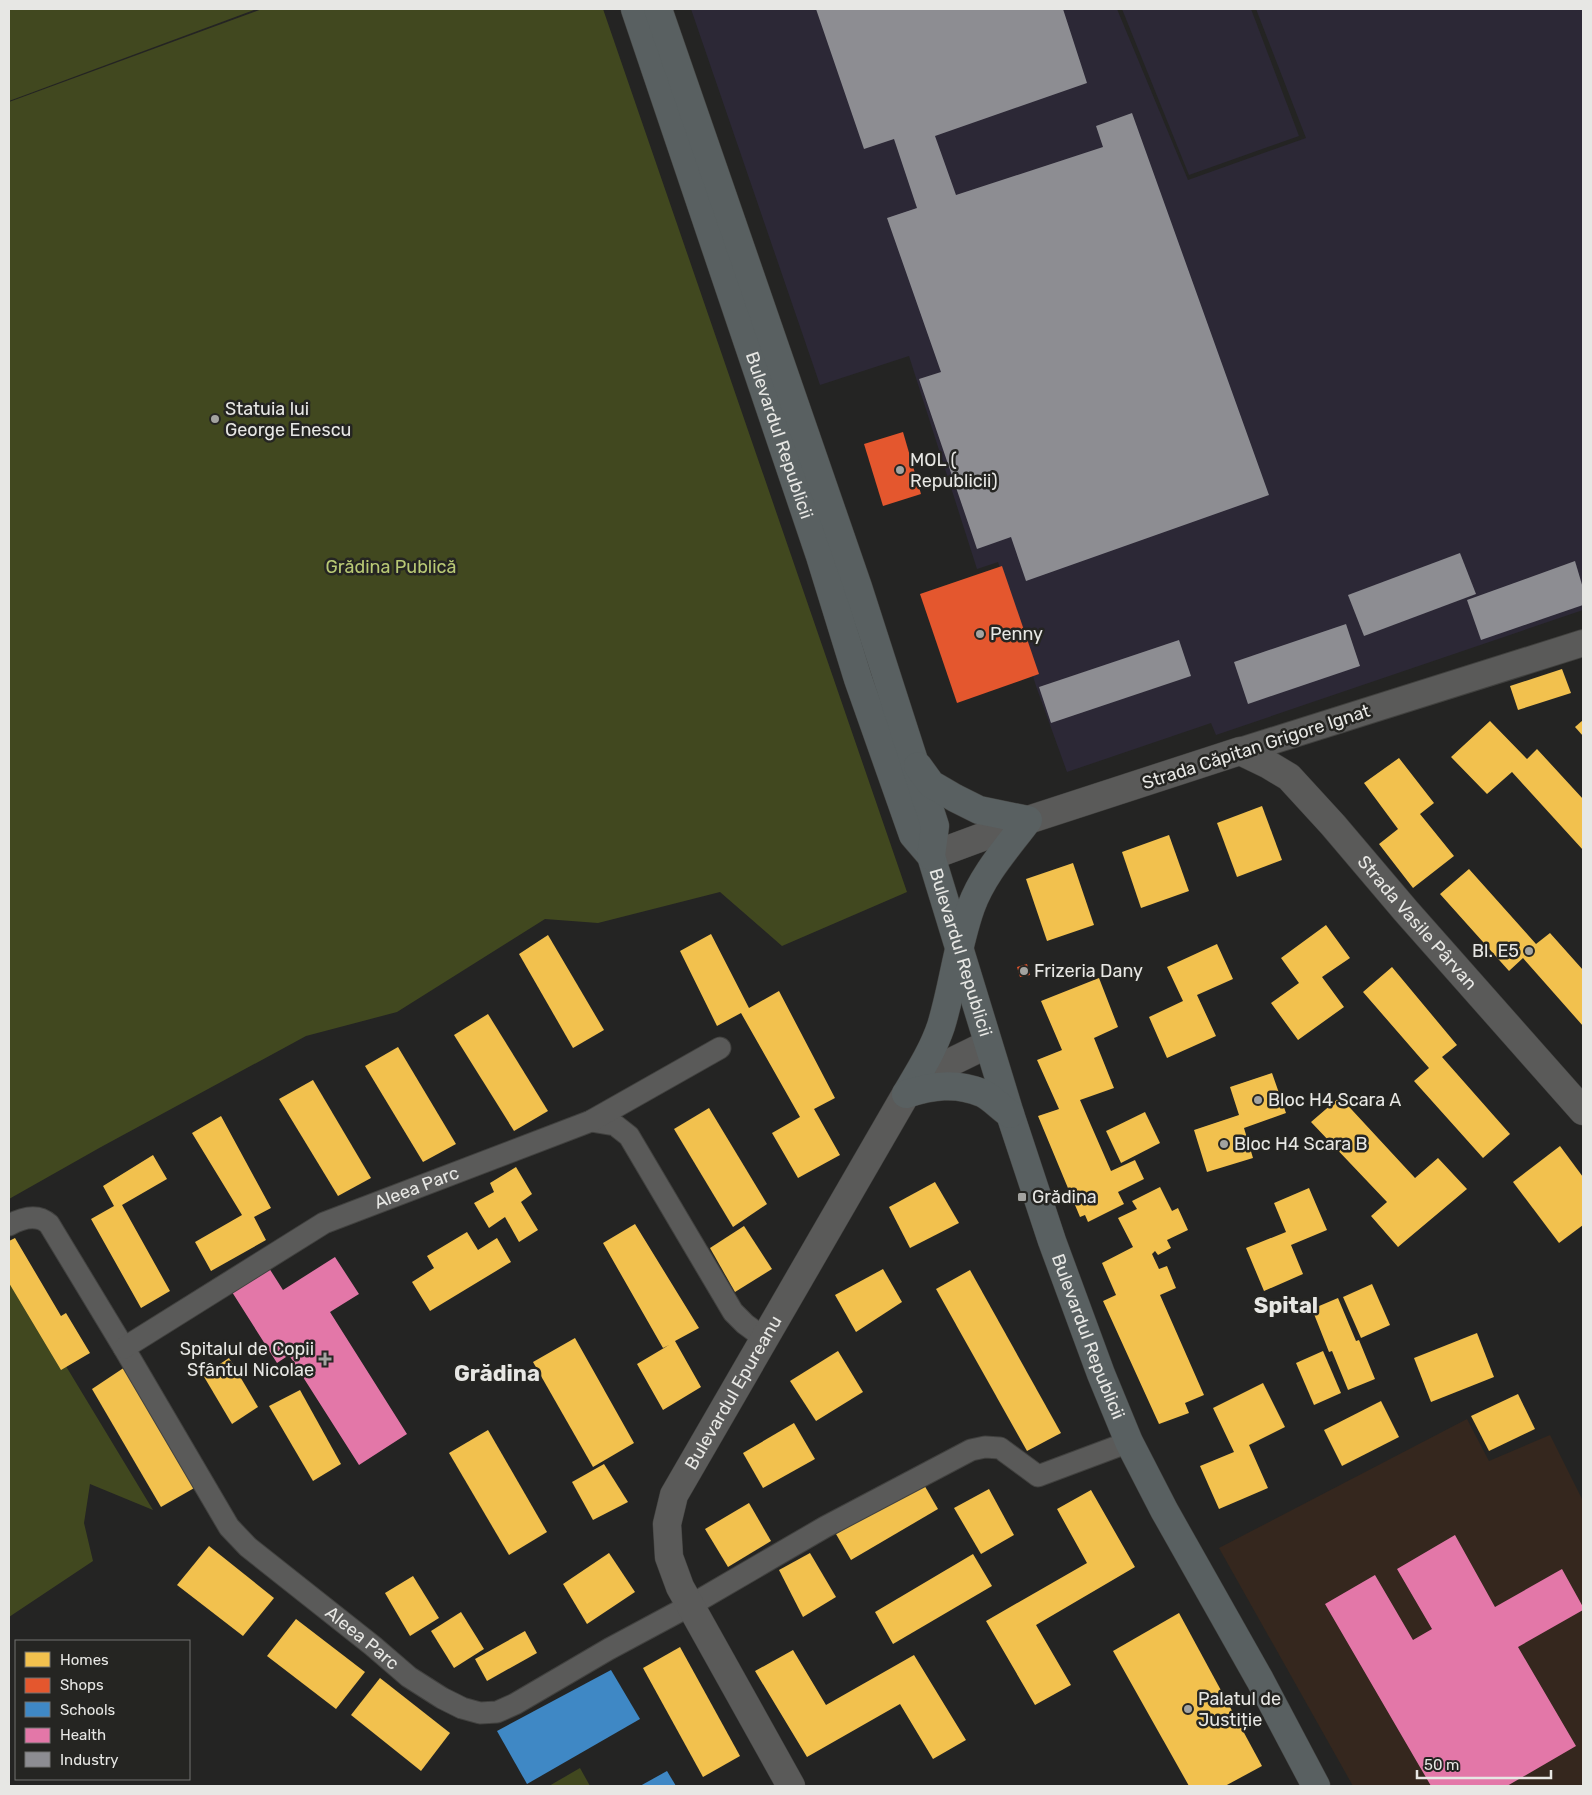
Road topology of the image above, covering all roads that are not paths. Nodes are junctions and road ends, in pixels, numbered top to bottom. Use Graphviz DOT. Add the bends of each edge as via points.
graph roads {
  1 [pos="635,9"];
  2 [pos="658,9"];
  3 [pos="1583,643"];
  4 [pos="1240,751"];
  5 [pos="913,759"];
  6 [pos="1028,820"];
  7 [pos="931,856"];
  8 [pos="959,949"];
  9 [pos="988,1044"];
  10 [pos="720,1048"];
  11 [pos="906,1094"];
  12 [pos="1583,1111"];
  13 [pos="1010,1114"];
  14 [pos="591,1121"];
  15 [pos="9,1224"];
  16 [pos="764,1338"];
  17 [pos="124,1348"];
  18 [pos="1129,1442"];
  19 [pos="691,1605"];
  20 [pos="792,1786"];
  21 [pos="1316,1786"];
  1 -- 7 [label="main road, Bulevardul Republicii" via="858,679 913,835"];
  2 -- 5 [label="main road, Bulevardul Republicii" via="858,586"];
  3 -- 4 [label="street, Strada Căpitan Grigore Ignat"];
  4 -- 6 [label="main road, Strada Căpitan Grigore Ignat"];
  4 -- 12 [label="main road, Strada Vasile Pârvan" via="1289,777"];
  5 -- 6 [label="main road" via="931,784 955,798 980,810"];
  5 -- 7 [label="main road, Bulevardul Republicii" via="935,826"];
  6 -- 7 [label="main road, Strada Căpitan Grigore Ignat"];
  6 -- 8 [label="main road" via="986,876 972,906"];
  7 -- 8 [label="main road, Bulevardul Republicii"];
  8 -- 9 [label="main road, Bulevardul Republicii"];
  8 -- 11 [label="main road" via="940,1027"];
  9 -- 11 [label="main road, Bulevardul Epureanu" via="943,1066"];
  9 -- 13 [label="main road, Bulevardul Republicii"];
  10 -- 14 [label="street, Aleea Parc"];
  11 -- 13 [label="main road" via="931,1087 958,1087 983,1094"];
  11 -- 16 [label="main road, Bulevardul Epureanu"];
  13 -- 18 [label="main road, Bulevardul Republicii" via="1052,1241"];
  14 -- 16 [label="street" via="615,1126 630,1136 733,1312"];
  14 -- 17 [label="street, Aleea Parc" via="324,1224"];
  15 -- 17 [label="street, Aleea Parc" via="36,1217 49,1224"];
  16 -- 19 [label="main road, Bulevardul Epureanu" via="674,1495 667,1524 669,1557"];
  17 -- 19 [label="street, Aleea Parc" via="229,1528 248,1548 409,1677 462,1708 480,1713 506,1708"];
  18 -- 19 [label="street, Aleea Parc" via="1038,1476 1000,1448 985,1446 971,1450 825,1527"];
  18 -- 21 [label="main road, Bulevardul Republicii"];
  19 -- 20 [label="main road, Bulevardul Epureanu"];
}
